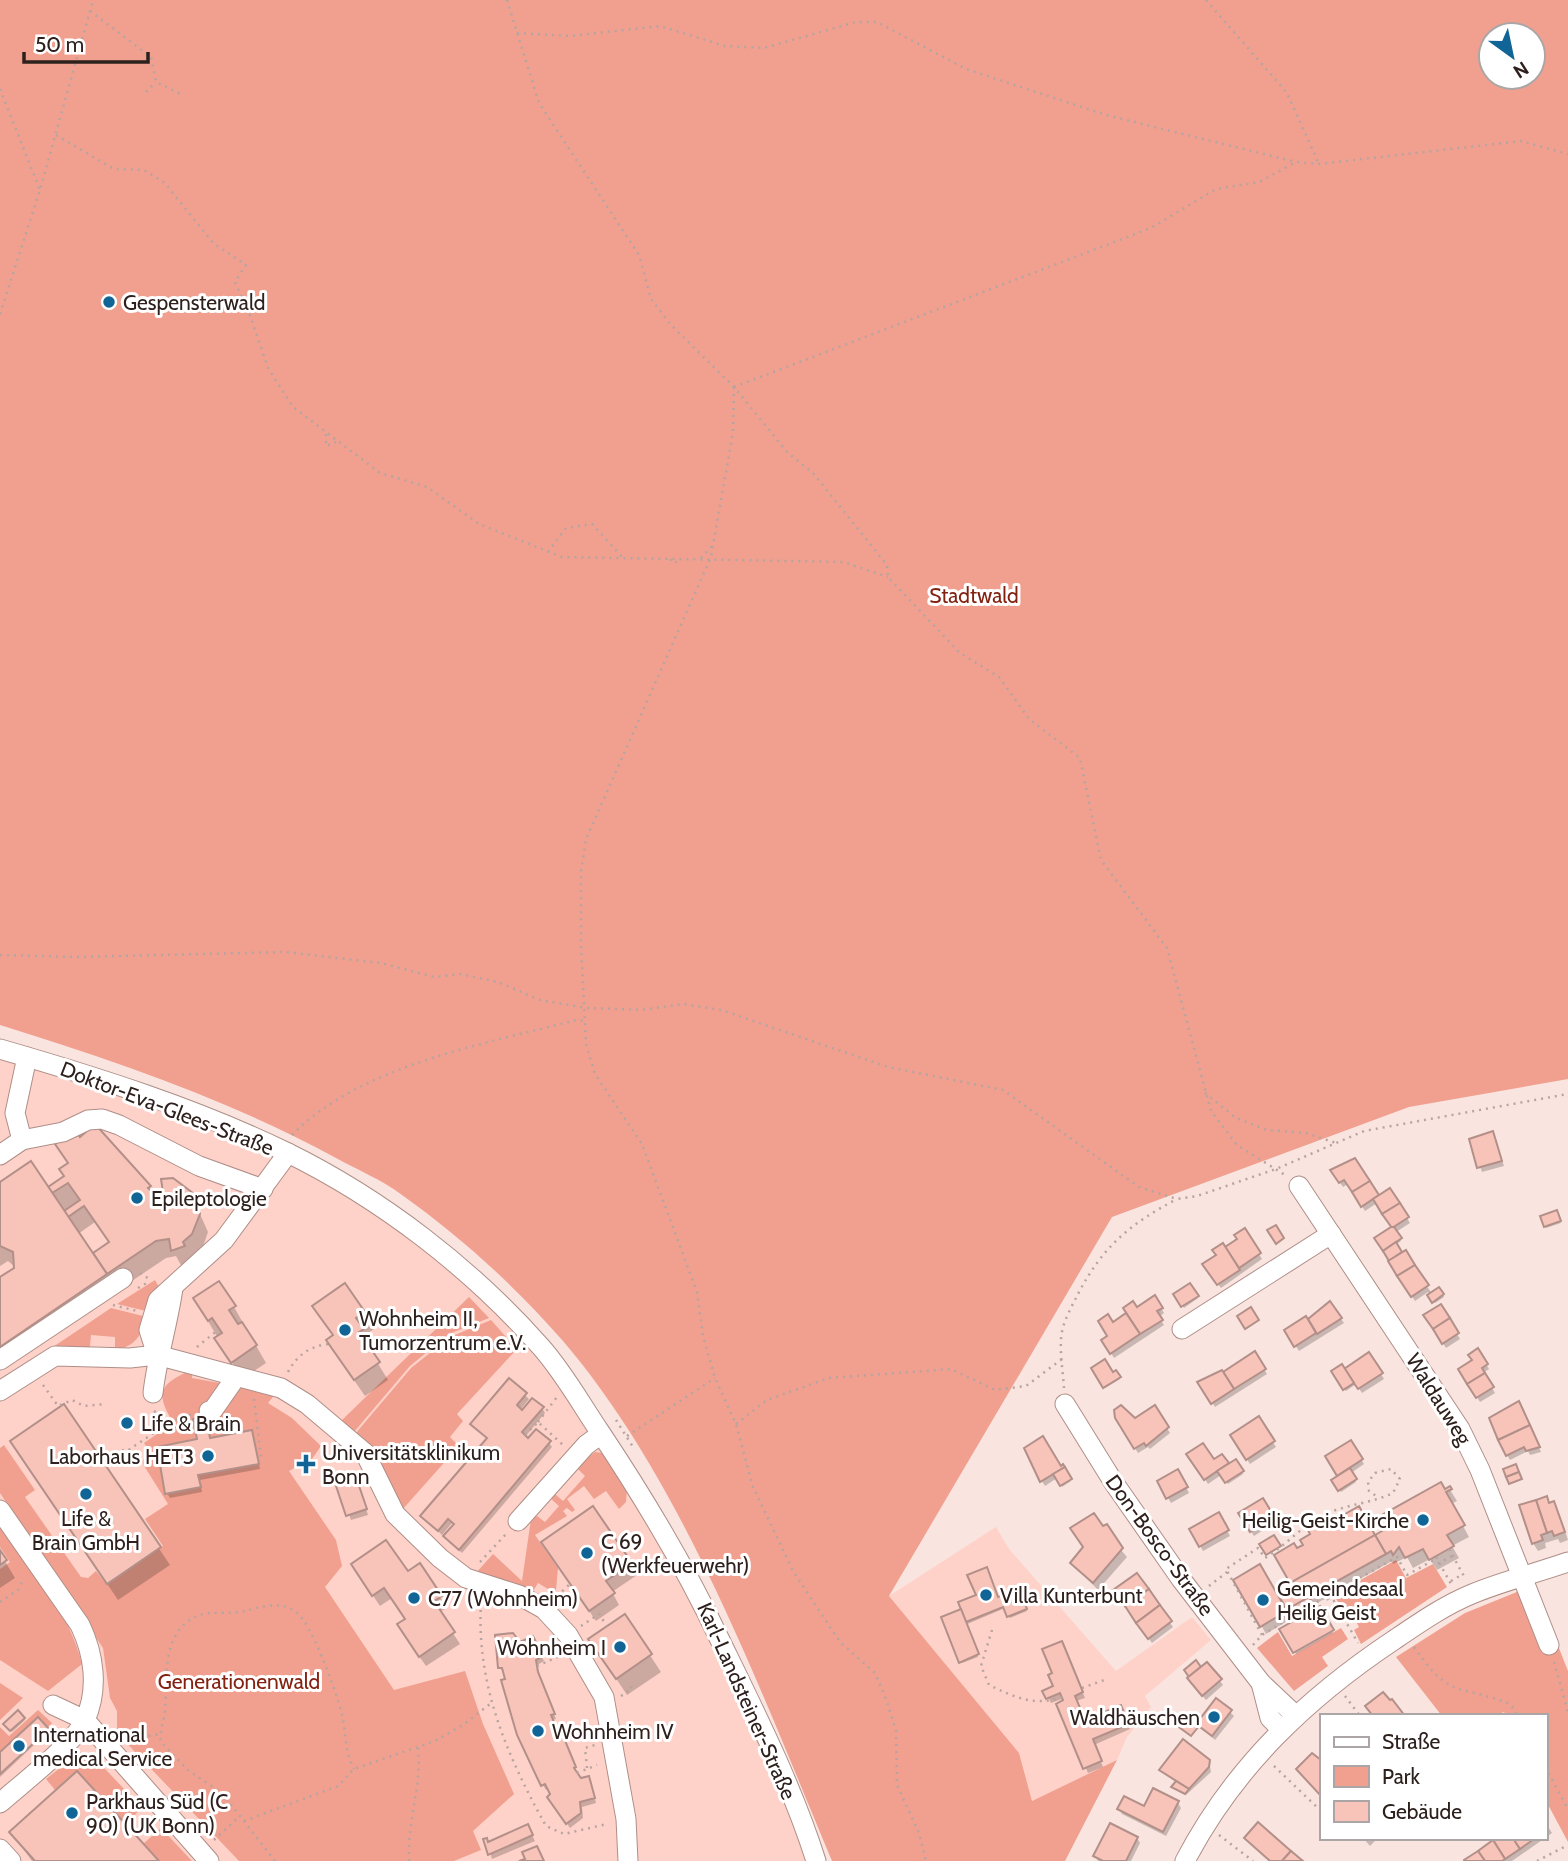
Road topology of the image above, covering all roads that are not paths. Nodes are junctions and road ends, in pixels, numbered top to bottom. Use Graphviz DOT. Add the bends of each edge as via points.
graph roads {
  1 [pos="0,1049"];
  2 [pos="27,1057"];
  3 [pos="22,1140"];
  4 [pos="294,1147"];
  5 [pos="0,1155"];
  6 [pos="1299,1186"];
  7 [pos="263,1189"];
  8 [pos="1331,1234"];
  9 [pos="123,1278"];
  10 [pos="1182,1329"];
  11 [pos="158,1355"];
  12 [pos="0,1360"];
  13 [pos="244,1379"];
  14 [pos="0,1391"];
  15 [pos="152,1401"];
  16 [pos="1065,1404"];
  17 [pos="204,1411"];
  18 [pos="601,1434"];
  19 [pos="0,1510"];
  20 [pos="518,1521"];
  21 [pos="1568,1562"];
  22 [pos="1524,1577"];
  23 [pos="1549,1645"];
  24 [pos="1261,1683"];
  25 [pos="52,1705"];
  26 [pos="1295,1715"];
  27 [pos="85,1720"];
  28 [pos="1281,1729"];
  29 [pos="0,1803"];
  30 [pos="0,1849"];
  31 [pos="11,1861"];
  32 [pos="209,1861"];
  33 [pos="628,1861"];
  34 [pos="816,1861"];
  35 [pos="1185,1861"];
  1 -- 2 [label="street, Doktor-Eva-Glees-Straße"];
  2 -- 3 [label="street" via="15,1113"];
  2 -- 4 [label="street, Doktor-Eva-Glees-Straße"];
  3 -- 5 [label="street"];
  3 -- 7 [label="street" via="102,1119 199,1166"];
  4 -- 7 [label="street"];
  4 -- 18 [label="street, Doktor-Eva-Glees-Straße" via="414,1230 499,1304 542,1349"];
  6 -- 8 [label="street, Waldauweg"];
  7 -- 11 [label="street" via="224,1240 158,1300 149,1330"];
  8 -- 10 [label="street"];
  8 -- 22 [label="street, Waldauweg" via="1460,1429"];
  9 -- 12 [label="street"];
  11 -- 13 [label="street"];
  11 -- 14 [label="street" via="61,1355 48,1358"];
  11 -- 15 [label="street"];
  13 -- 17 [label="street" via="213,1410"];
  13 -- 33 [label="street" via="281,1388 307,1404 365,1453 395,1514 474,1582 519,1595 544,1609 568,1635 604,1697 626,1819"];
  16 -- 24 [label="street, Don-Bosco-Straße" via="1114,1483"];
  18 -- 20 [label="street"];
  18 -- 34 [label="street, Karl-Landsteiner-Straße" via="694,1584"];
  19 -- 27 [label="street" via="88,1641 93,1691"];
  21 -- 22 [label="street"];
  22 -- 23 [label="street, Waldauweg"];
  22 -- 26 [label="street" via="1467,1596 1405,1633"];
  24 -- 26 [label="street, Don-Bosco-Straße"];
  24 -- 28 [label="street, Don-Bosco-Straße" via="1270,1718"];
  25 -- 27 [label="street"];
  26 -- 28 [label="street"];
  27 -- 29 [label="street"];
  27 -- 32 [label="street"];
  28 -- 35 [label="street" via="1205,1825"];
  30 -- 31 [label="street"];
}
